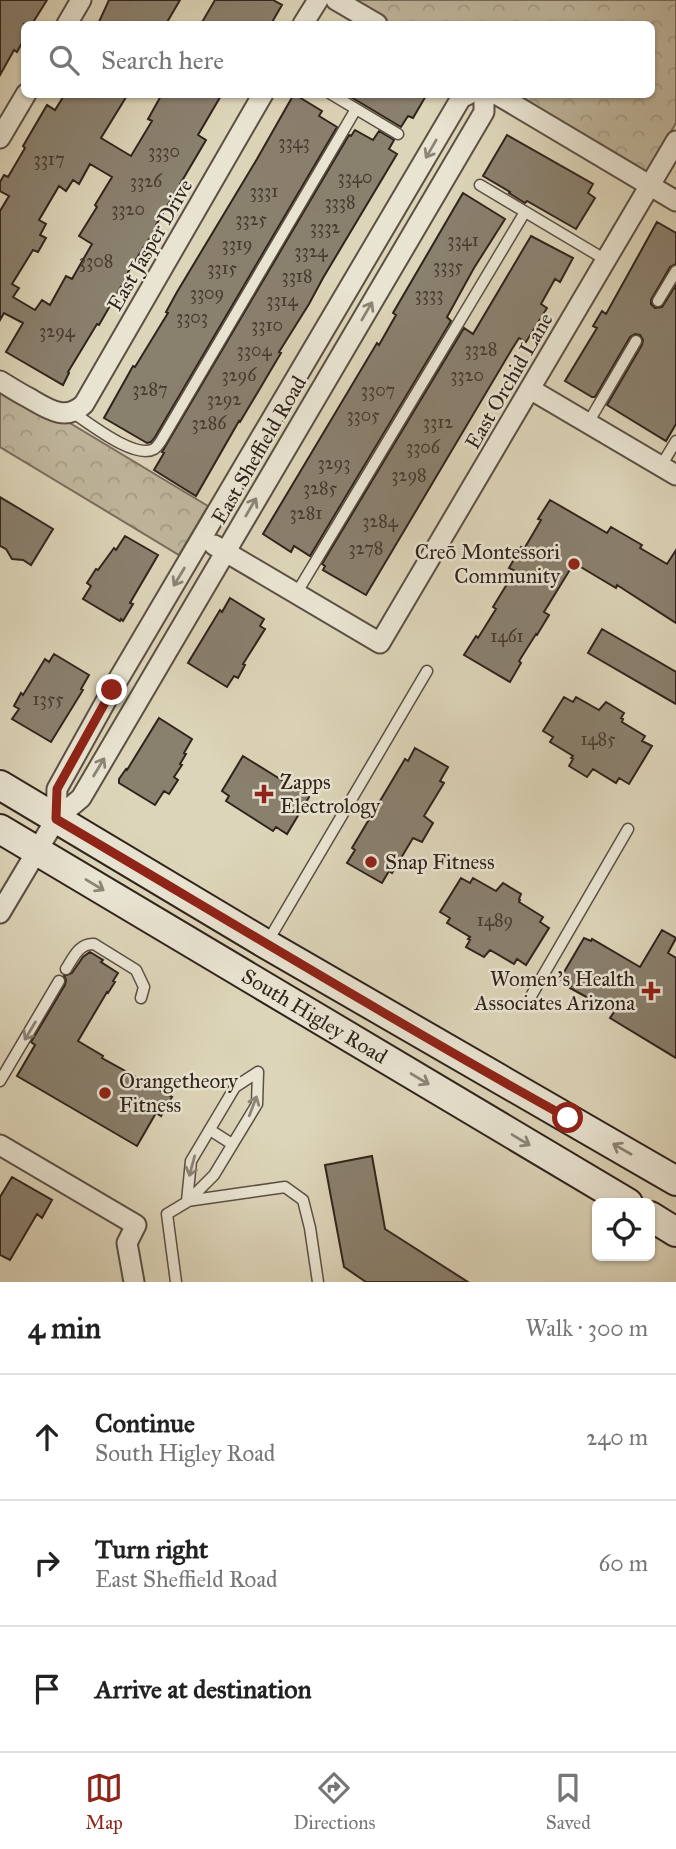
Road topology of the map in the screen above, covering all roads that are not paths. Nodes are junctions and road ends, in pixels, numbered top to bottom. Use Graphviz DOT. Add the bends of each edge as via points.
graph roads {
  1 [pos="81,0"];
  2 [pos="318,0"];
  3 [pos="335,0"];
  4 [pos="69,21"];
  5 [pos="305,21"];
  6 [pos="372,21"];
  7 [pos="24,98"];
  8 [pos="261,98"];
  9 [pos="338,98"];
  10 [pos="461,98"];
  11 [pos="484,98"];
  12 [pos="503,98"];
  13 [pos="356,109"];
  14 [pos="398,134"];
  15 [pos="0,138"];
  16 [pos="676,141"];
  17 [pos="650,185"];
  18 [pos="480,186"];
  19 [pos="676,201"];
  20 [pos="525,212"];
  21 [pos="606,260"];
  22 [pos="676,271"];
  23 [pos="658,301"];
  24 [pos="636,341"];
  25 [pos="0,381"];
  26 [pos="530,389"];
  27 [pos="71,413"];
  28 [pos="588,423"];
  29 [pos="676,440"];
  30 [pos="668,470"];
  31 [pos="202,538"];
  32 [pos="225,552"];
  33 [pos="296,594"];
  34 [pos="427,671"];
  35 [pos="0,785"];
  36 [pos="0,829"];
  37 [pos="628,829"];
  38 [pos="47,834"];
  39 [pos="0,913"];
  40 [pos="266,944"];
  41 [pos="66,969"];
  42 [pos="60,981"];
  43 [pos="141,998"];
  44 [pos="527,1003"];
  45 [pos="482,1070"];
  46 [pos="0,1081"];
  47 [pos="463,1105"];
  48 [pos="210,1130"];
  49 [pos="232,1144"];
  50 [pos="1,1149"];
  51 [pos="676,1181"];
  52 [pos="620,1198"];
  53 [pos="187,1202"];
  54 [pos="655,1219"];
  55 [pos="676,1232"];
  56 [pos="134,1282"];
  57 [pos="176,1282"];
  58 [pos="318,1282"];
  1 -- 4 [label="street"];
  2 -- 5 [label="street"];
  3 -- 6 [label="street"];
  7 -- 15 [label="street"];
  8 -- 27 [label="street, East Jasper Drive" via="87,400"];
  9 -- 13 [label="lane"];
  10 -- 31 [label="street, East Sheffield Road, one-way"];
  32 -- 11 [label="street, East Sheffield Road, one-way" via="484,112"];
  12 -- 17 [label="street"];
  13 -- 14 [label="lane"];
  13 -- 27 [label="lane" via="154,449 141,452 127,447"];
  16 -- 17 [label="street, East Orchid Lane"];
  17 -- 19 [label="street"];
  17 -- 21 [label="street, East Orchid Lane"];
  18 -- 20 [label="lane"];
  20 -- 21 [label="lane"];
  20 -- 33 [label="lane"];
  21 -- 26 [label="street, East Orchid Lane"];
  22 -- 23 [label="lane"];
  24 -- 28 [label="lane"];
  25 -- 27 [label="street" via="54,412"];
  26 -- 28 [label="street"];
  26 -- 33 [label="street, East Orchid Lane" via="380,643"];
  28 -- 30 [label="street"];
  29 -- 30 [label="lane"];
  31 -- 32 [label="street"];
  31 -- 38 [label="street, East Sheffield Road, one-way" via="57,789"];
  32 -- 33 [label="street"];
  38 -- 32 [label="street, East Sheffield Road, one-way" via="81,798"];
  34 -- 40 [label="lane"];
  35 -- 38 [label="main road, South Higley Road"];
  36 -- 38 [label="main road, South Higley Road"];
  37 -- 44 [label="lane"];
  38 -- 39 [label="street"];
  38 -- 40 [label="main road, South Higley Road"];
  38 -- 47 [label="main road, South Higley Road, one-way"];
  40 -- 45 [label="main road, South Higley Road"];
  41 -- 43 [label="lane" via="79,949 94,944 136,970 144,987"];
  42 -- 46 [label="lane, one-way"];
  45 -- 47 [label="main road"];
  51 -- 45 [label="main road, South Higley Road, one-way"];
  47 -- 52 [label="main road, South Higley Road, one-way"];
  48 -- 49 [label="lane"];
  49 -- 48 [label="lane, one-way" via="257,1104 258,1072 236,1087"];
  48 -- 53 [label="lane, one-way" via="191,1161"];
  49 -- 53 [label="lane" via="214,1175"];
  50 -- 56 [label="street" via="136,1225 127,1243"];
  53 -- 57 [label="lane" via="167,1214"];
  53 -- 58 [label="lane" via="285,1187 303,1200"];
  54 -- 55 [label="main road"];
}
